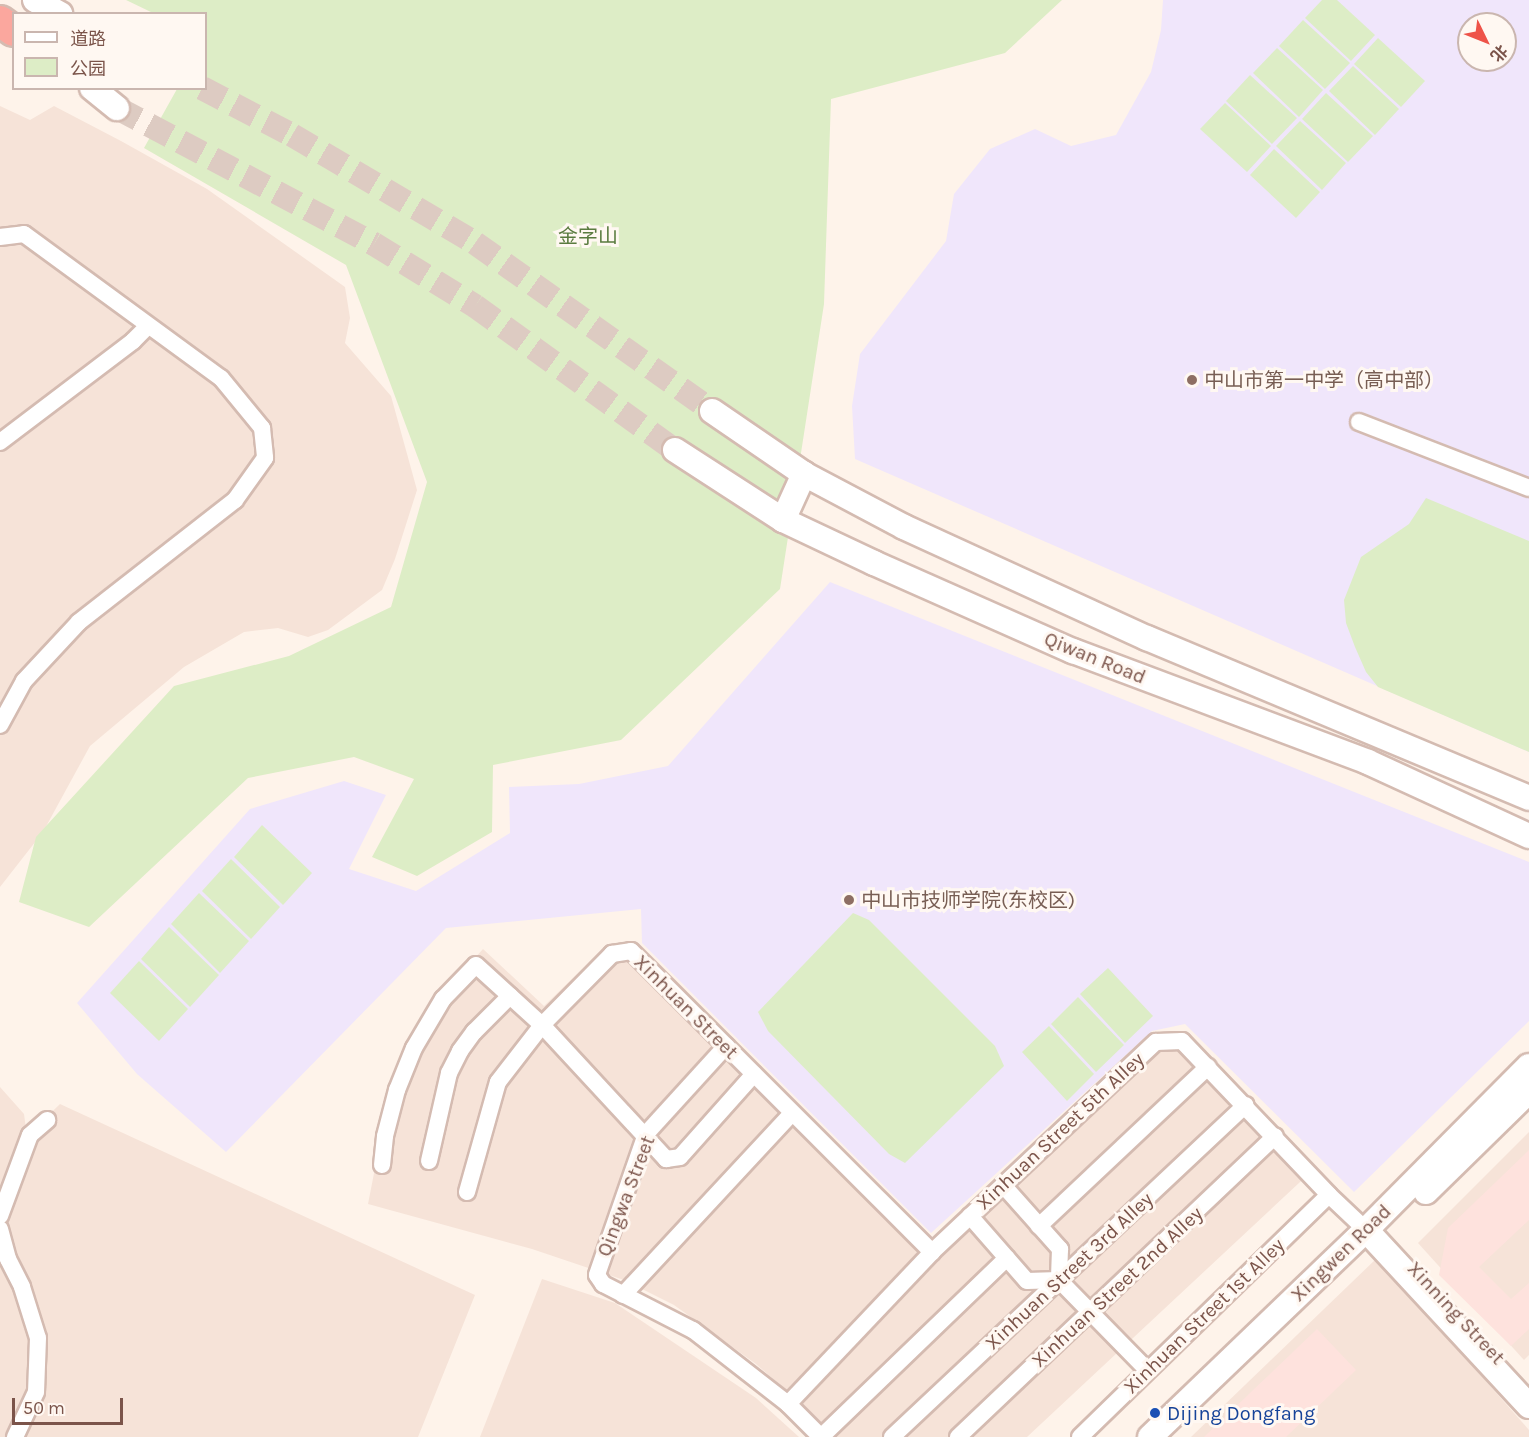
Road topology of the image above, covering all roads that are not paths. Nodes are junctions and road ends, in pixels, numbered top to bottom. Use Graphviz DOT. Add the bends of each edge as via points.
graph roads {
  1 [pos="35,0"];
  2 [pos="56,12"];
  3 [pos="94,90"];
  4 [pos="117,108"];
  5 [pos="0,237"];
  6 [pos="148,326"];
  7 [pos="712,411"];
  8 [pos="1359,422"];
  9 [pos="0,442"];
  10 [pos="675,450"];
  11 [pos="804,474"];
  12 [pos="1529,488"];
  13 [pos="783,520"];
  14 [pos="0,725"];
  15 [pos="1529,798"];
  16 [pos="1529,836"];
  17 [pos="510,996"];
  18 [pos="542,1025"];
  19 [pos="726,1046"];
  20 [pos="1529,1066"];
  21 [pos="1208,1067"];
  22 [pos="754,1074"];
  23 [pos="1529,1091"];
  24 [pos="1245,1105"];
  25 [pos="792,1113"];
  26 [pos="47,1120"];
  27 [pos="645,1136"];
  28 [pos="1275,1136"];
  29 [pos="429,1161"];
  30 [pos="382,1165"];
  31 [pos="1003,1185"];
  32 [pos="467,1192"];
  33 [pos="1329,1195"];
  34 [pos="0,1216"];
  35 [pos="970,1216"];
  36 [pos="1039,1226"];
  37 [pos="0,1230"];
  38 [pos="1374,1233"];
  39 [pos="932,1252"];
  40 [pos="1007,1258"];
  41 [pos="1059,1280"];
  42 [pos="623,1295"];
  43 [pos="1090,1312"];
  44 [pos="1147,1370"];
  45 [pos="1529,1392"];
  46 [pos="788,1404"];
  47 [pos="1529,1406"];
  48 [pos="15,1437"];
  49 [pos="821,1437"];
  50 [pos="892,1437"];
  51 [pos="958,1437"];
  52 [pos="1080,1437"];
  53 [pos="1150,1437"];
  54 [pos="1173,1437"];
  1 -- 2 [label="main road"];
  3 -- 4 [label="main road"];
  5 -- 6 [label="street" via="24,234"];
  6 -- 9 [label="street"];
  6 -- 14 [label="street" via="221,378 262,428 265,458 235,500 79,622 24,681"];
  7 -- 11 [label="main road, Qiwan Road"];
  8 -- 12 [label="street"];
  10 -- 13 [label="main road, Qiwan Road"];
  11 -- 13 [label="main road"];
  11 -- 15 [label="main road, Qiwan Road" via="904,526 1147,638"];
  13 -- 16 [label="main road, Qiwan Road" via="1073,651 1368,762"];
  17 -- 18 [label="street"];
  17 -- 29 [label="street" via="474,1032 449,1073"];
  17 -- 30 [label="street" via="476,965 444,999 414,1048 397,1090"];
  18 -- 19 [label="street, Xinhuan Street" via="612,954 631,951"];
  18 -- 27 [label="street"];
  18 -- 32 [label="street, Xinhuan Street" via="498,1082"];
  19 -- 22 [label="street, Xinhuan Street"];
  19 -- 27 [label="street, Qingwa Street"];
  20 -- 38 [label="main road, Xingwen Road"];
  21 -- 24 [label="street, Xinhuan Street 5th Alley"];
  21 -- 31 [label="street, Xinhuan Street 5th Alley" via="1182,1041 1156,1041"];
  21 -- 36 [label="street"];
  22 -- 25 [label="street, Xinhuan Street"];
  22 -- 27 [label="street" via="680,1157 666,1159"];
  23 -- 38 [label="main road, Xingwen Road"];
  24 -- 28 [label="street, Xinhuan Street 5th Alley"];
  24 -- 41 [label="street, Xinhuan Street 3rd Alley"];
  25 -- 39 [label="street, Xinhuan Street"];
  25 -- 42 [label="street"];
  26 -- 34 [label="street" via="30,1135"];
  27 -- 42 [label="street, Qingwa Street" via="597,1275 603,1284"];
  28 -- 33 [label="street, Xinhuan Street 5th Alley"];
  28 -- 43 [label="street, Xinhuan Street 2nd Alley"];
  31 -- 35 [label="street, Xinhuan Street 5th Alley"];
  31 -- 36 [label="street"];
  33 -- 38 [label="street, Xinhuan Street 5th Alley"];
  33 -- 44 [label="street, Xinhuan Street 1st Alley"];
  35 -- 39 [label="street, Xinhuan Street 5th Alley"];
  35 -- 40 [label="street"];
  36 -- 41 [label="street" via="1060,1249"];
  37 -- 48 [label="street" via="38,1338 36,1392"];
  38 -- 45 [label="main road, Xinning Street"];
  38 -- 47 [label="main road"];
  38 -- 53 [label="main road, Xingwen Road"];
  38 -- 54 [label="main road, Xingwen Road"];
  39 -- 46 [label="street, Xinhuan Street 5th Alley"];
  40 -- 41 [label="street" via="1027,1281"];
  40 -- 49 [label="street"];
  41 -- 43 [label="street"];
  41 -- 50 [label="street, Xinhuan Street 3rd Alley"];
  42 -- 46 [label="street, Qingwa Street" via="693,1330"];
  43 -- 44 [label="street"];
  43 -- 51 [label="street, Xinhuan Street 2nd Alley"];
  44 -- 52 [label="street, Xinhuan Street 1st Alley"];
  46 -- 49 [label="street, Qingwa Street"];
}
